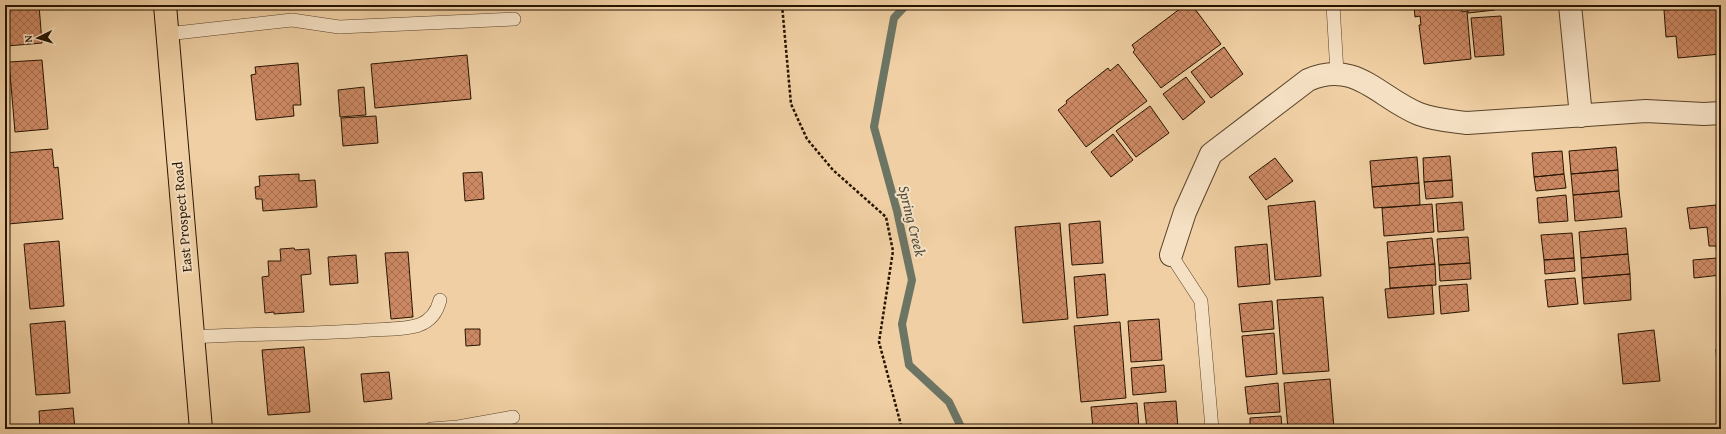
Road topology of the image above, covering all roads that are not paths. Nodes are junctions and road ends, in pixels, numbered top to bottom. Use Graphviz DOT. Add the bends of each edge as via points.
graph roads {
  1 [pos="165,5"];
  2 [pos="168,5"];
  3 [pos="1333,5"];
  4 [pos="1570,5"];
  5 [pos="514,19"];
  6 [pos="167,34"];
  7 [pos="1337,73"];
  8 [pos="1721,113"];
  9 [pos="1581,116"];
  10 [pos="1171,255"];
  11 [pos="440,300"];
  12 [pos="193,337"];
  13 [pos="513,417"];
  14 [pos="201,429"];
  15 [pos="431,429"];
  16 [pos="1212,429"];
  1 -- 2 [label="lane"];
  1 -- 6 [label="main road, East Prospect Road"];
  3 -- 7 [label="lane"];
  4 -- 9 [label="street"];
  5 -- 6 [label="lane" via="339,27 292,20"];
  6 -- 12 [label="main road, East Prospect Road"];
  7 -- 9 [label="street" via="1351,76 1419,114 1440,120 1467,123"];
  7 -- 10 [label="street" via="1308,80 1211,154"];
  8 -- 9 [label="street" via="1646,110"];
  10 -- 16 [label="lane" via="1201,300"];
  11 -- 12 [label="lane" via="437,309 426,320 418,325 406,327 337,333"];
  12 -- 14 [label="main road, East Prospect Road"];
  13 -- 15 [label="lane"];
}
